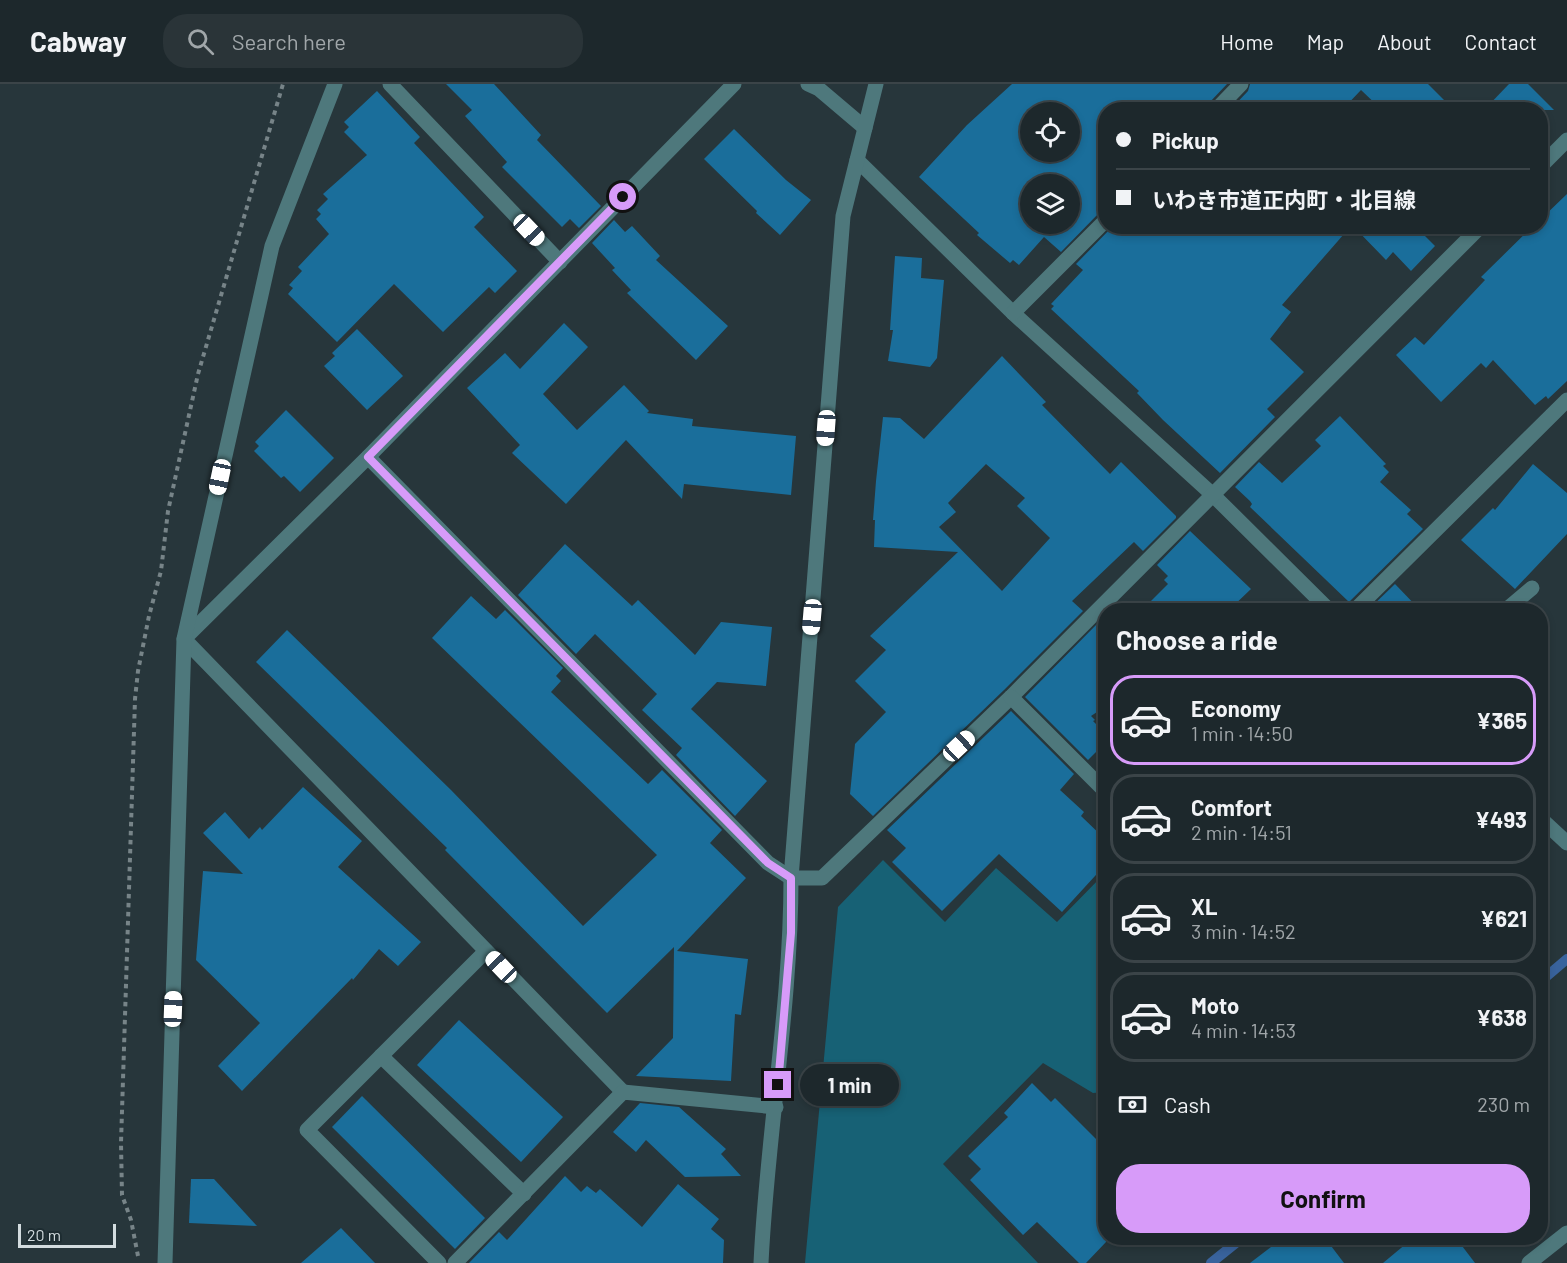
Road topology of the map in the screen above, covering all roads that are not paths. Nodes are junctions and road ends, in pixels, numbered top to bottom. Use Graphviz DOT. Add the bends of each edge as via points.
graph roads {
  1 [pos="335,84"];
  2 [pos="390,84"];
  3 [pos="734,84"];
  4 [pos="808,84"];
  5 [pos="876,84"];
  6 [pos="1241,84"];
  7 [pos="1224,102"];
  8 [pos="865,128"];
  9 [pos="1567,140"];
  10 [pos="1548,159"];
  11 [pos="857,160"];
  12 [pos="1098,228"];
  13 [pos="1473,234"];
  14 [pos="560,262"];
  15 [pos="1013,313"];
  16 [pos="1567,400"];
  17 [pos="368,457"];
  18 [pos="1213,495"];
  19 [pos="1532,588"];
  20 [pos="1105,603"];
  21 [pos="1322,603"];
  22 [pos="1362,603"];
  23 [pos="1514,603"];
  24 [pos="1098,610"];
  25 [pos="184,639"];
  26 [pos="1011,697"];
  27 [pos="1098,784"];
  28 [pos="1548,825"];
  29 [pos="1567,843"];
  30 [pos="791,878"];
  31 [pos="486,951"];
  32 [pos="381,1056"];
  33 [pos="624,1092"];
  34 [pos="776,1107"];
  35 [pos="524,1194"];
  36 [pos="1567,1233"];
  37 [pos="165,1263"];
  38 [pos="439,1263"];
  39 [pos="455,1263"];
  40 [pos="761,1263"];
  41 [pos="1529,1263"];
  1 -- 25 [label="street" via="272,246"];
  2 -- 14 [label="street"];
  3 -- 14 [label="street"];
  4 -- 8 [label="street"];
  5 -- 8 [label="street"];
  6 -- 7 [label="street"];
  8 -- 11 [label="street"];
  9 -- 10 [label="street"];
  11 -- 15 [label="street"];
  11 -- 30 [label="street" via="843,216"];
  12 -- 15 [label="street"];
  13 -- 18 [label="street"];
  14 -- 17 [label="street"];
  15 -- 18 [label="street"];
  16 -- 22 [label="street"];
  17 -- 25 [label="street"];
  17 -- 30 [label="street" via="768,863"];
  18 -- 20 [label="street"];
  18 -- 21 [label="street"];
  19 -- 23 [label="street"];
  24 -- 26 [label="street"];
  25 -- 31 [label="street"];
  25 -- 37 [label="street"];
  26 -- 27 [label="street"];
  26 -- 30 [label="street" via="822,878"];
  28 -- 29 [label="street"];
  30 -- 34 [label="street" via="791,933"];
  31 -- 32 [label="street"];
  31 -- 33 [label="street"];
  32 -- 35 [label="street"];
  32 -- 38 [label="street" via="307,1130"];
  33 -- 34 [label="street"];
  33 -- 35 [label="street"];
  34 -- 40 [label="street"];
  35 -- 39 [label="street"];
  36 -- 41 [label="street"];
}
